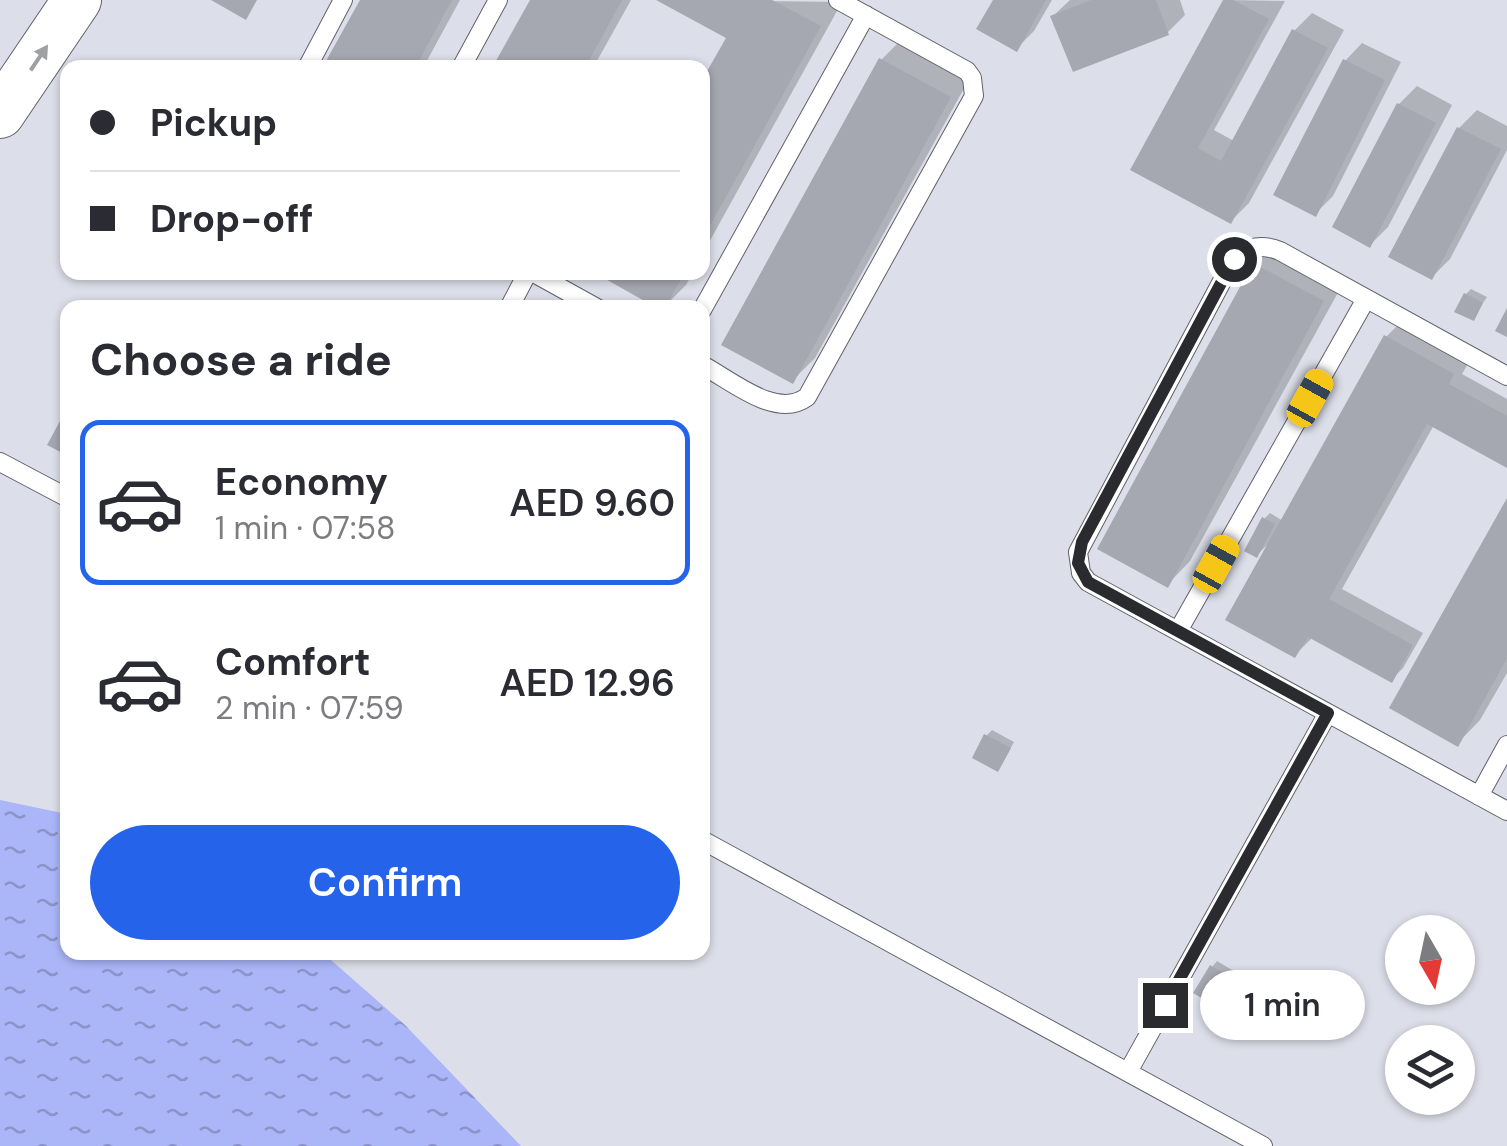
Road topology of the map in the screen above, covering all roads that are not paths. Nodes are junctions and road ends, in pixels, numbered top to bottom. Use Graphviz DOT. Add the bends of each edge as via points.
graph roads {
  1 [pos="77,0"];
  2 [pos="344,0"];
  3 [pos="498,0"];
  4 [pos="838,0"];
  5 [pos="866,15"];
  6 [pos="311,60"];
  7 [pos="465,60"];
  8 [pos="0,114"];
  9 [pos="545,280"];
  10 [pos="1366,299"];
  11 [pos="582,300"];
  12 [pos="708,300"];
  13 [pos="710,369"];
  14 [pos="1507,376"];
  15 [pos="0,462"];
  16 [pos="60,494"];
  17 [pos="1178,631"];
  18 [pos="1328,713"];
  19 [pos="1507,745"];
  20 [pos="1480,796"];
  21 [pos="1507,811"];
  22 [pos="710,844"];
  23 [pos="1129,1070"];
  24 [pos="1263,1146"];
  8 -- 1 [label="main road, one-way"];
  2 -- 6 [label="lane"];
  3 -- 7 [label="lane"];
  4 -- 5 [label="lane"];
  5 -- 12 [label="lane"];
  5 -- 13 [label="lane" via="967,71 974,96 807,397 775,404"];
  9 -- 11 [label="lane"];
  10 -- 14 [label="lane"];
  10 -- 17 [label="lane"];
  10 -- 17 [label="lane" via="1270,247 1250,247 1229,268 1078,552 1088,582"];
  15 -- 16 [label="lane"];
  17 -- 18 [label="lane"];
  18 -- 20 [label="lane"];
  18 -- 23 [label="lane"];
  19 -- 20 [label="lane"];
  20 -- 21 [label="lane"];
  22 -- 23 [label="lane"];
  23 -- 24 [label="lane"];
}
